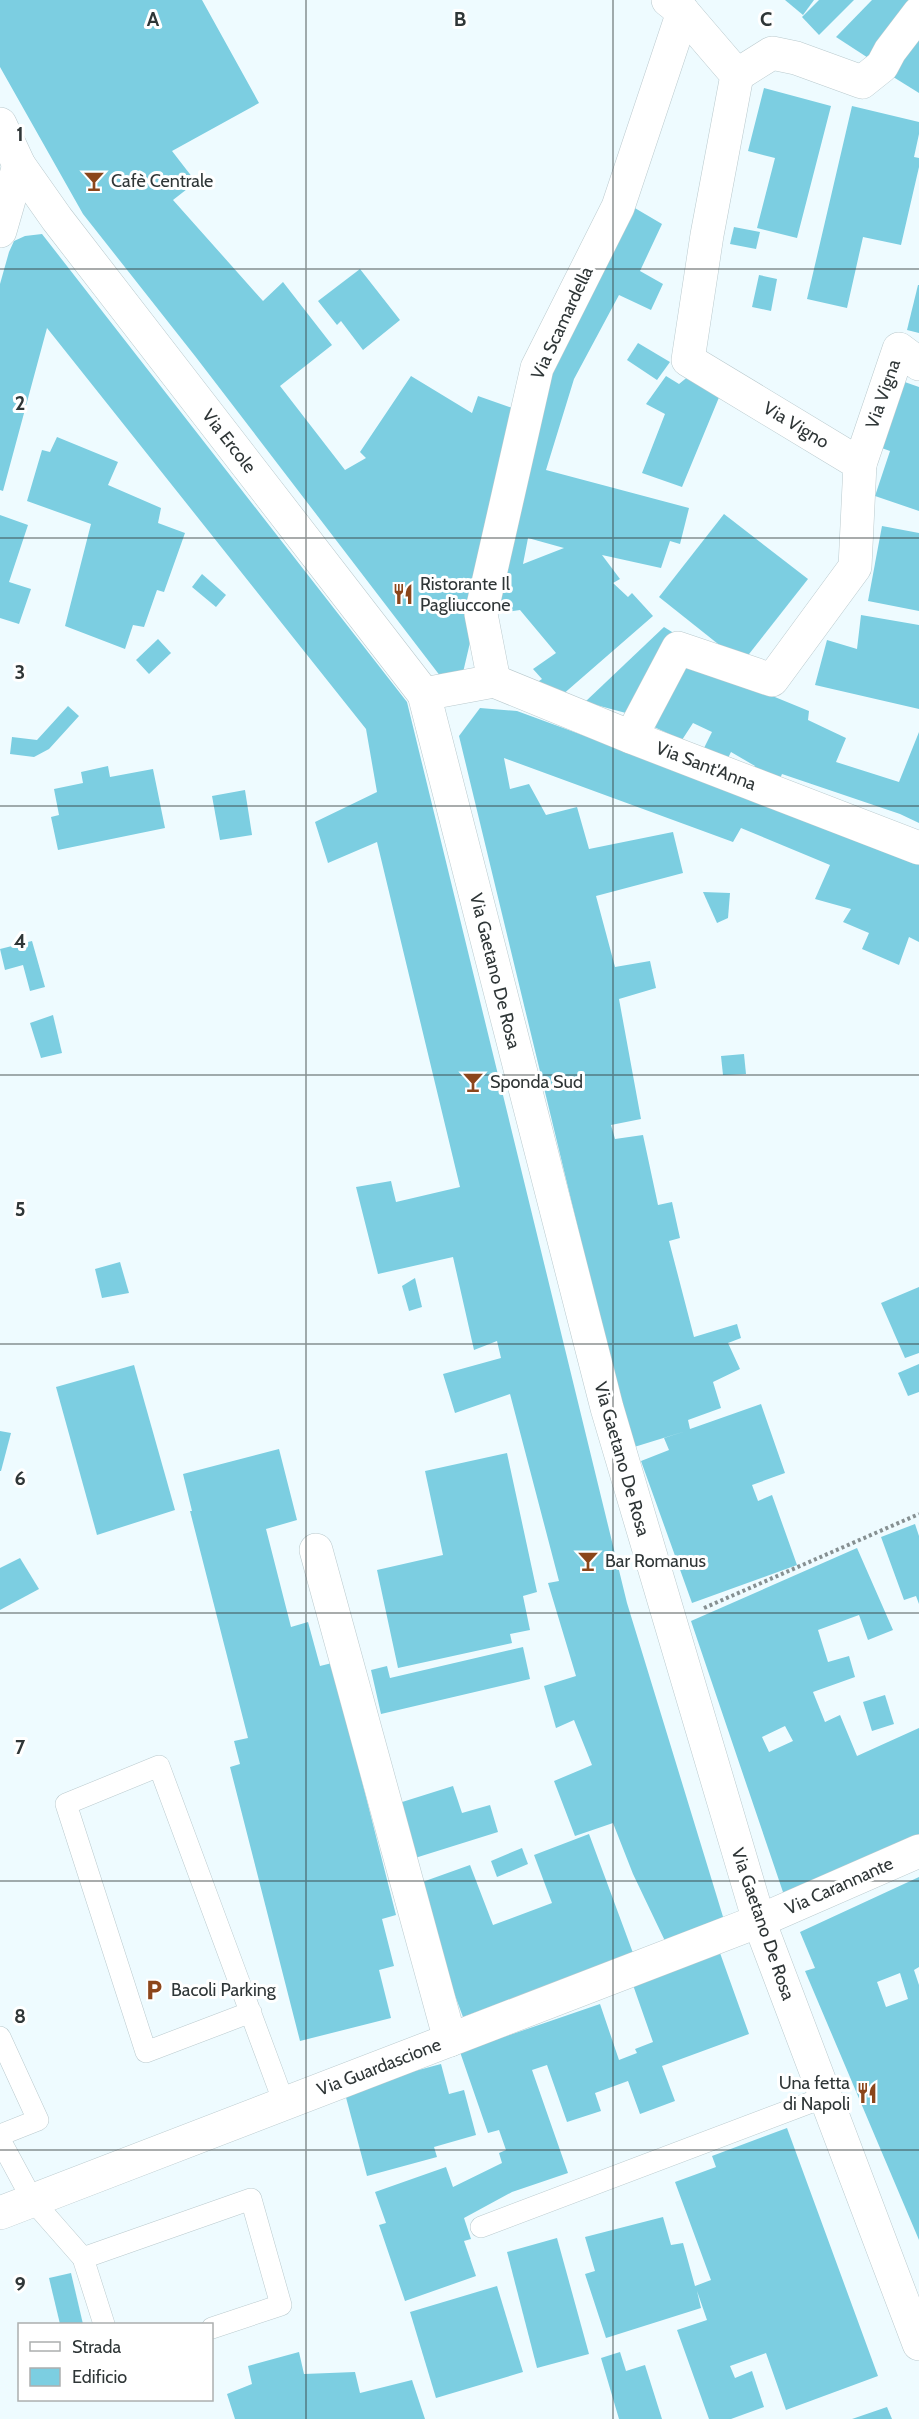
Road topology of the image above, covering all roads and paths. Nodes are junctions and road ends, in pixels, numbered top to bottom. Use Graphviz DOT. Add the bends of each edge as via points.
graph roads {
  1 [pos="676,6"];
  2 [pos="919,13"];
  3 [pos="737,75"];
  4 [pos="0,124"];
  5 [pos="19,165"];
  6 [pos="0,231"];
  7 [pos="919,364"];
  8 [pos="860,464"];
  9 [pos="494,681"];
  10 [pos="424,694"];
  11 [pos="631,737"];
  12 [pos="919,848"];
  13 [pos="919,1514"];
  14 [pos="316,1550"];
  15 [pos="671,1623"];
  16 [pos="919,1851"];
  17 [pos="759,1921"];
  18 [pos="251,2012"];
  19 [pos="0,2037"];
  20 [pos="450,2040"];
  21 [pos="825,2097"];
  22 [pos="284,2103"];
  23 [pos="0,2138"];
  24 [pos="33,2201"];
  25 [pos="0,2213"];
  26 [pos="481,2227"];
  27 [pos="83,2258"];
  28 [pos="103,2323"];
  29 [pos="213,2328"];
  30 [pos="919,2344"];
  1 -- 3 [label="street"];
  1 -- 9 [label="street, Via Scamardella" via="618,207 537,368 480,614"];
  2 -- 3 [label="street" via="882,66 862,82 772,53"];
  3 -- 8 [label="street, Via Vigno" via="688,360"];
  4 -- 5 [label="street, Via Ercole"];
  5 -- 6 [label="street"];
  5 -- 10 [label="street, Via Ercole"];
  7 -- 8 [label="street, Via Vigna" via="899,349"];
  8 -- 11 [label="street" via="855,567 772,680 678,648"];
  9 -- 10 [label="street"];
  9 -- 11 [label="street, Via Sant'Anna"];
  10 -- 15 [label="street, Via Gaetano De Rosa" via="607,1408"];
  11 -- 12 [label="street, Via Sant'Anna"];
  13 -- 15 [label="path"];
  14 -- 20 [label="street"];
  15 -- 17 [label="street, Via Gaetano De Rosa"];
  16 -- 17 [label="street, Via Carannante"];
  17 -- 20 [label="street, Via Guardascione"];
  17 -- 21 [label="street, Via Gaetano De Rosa"];
  18 -- 18 [label="lane" via="159,1766 66,1804 146,2052"];
  18 -- 22 [label="lane"];
  19 -- 23 [label="lane" via="38,2120"];
  20 -- 22 [label="street, Via Guardascione"];
  21 -- 26 [label="lane"];
  21 -- 30 [label="street, Via Gaetano De Rosa"];
  22 -- 24 [label="street, Via Guardascione"];
  23 -- 24 [label="lane"];
  24 -- 25 [label="street, Via Guardascione"];
  24 -- 27 [label="lane"];
  27 -- 28 [label="lane"];
  27 -- 29 [label="lane" via="251,2199 281,2305"];
}
